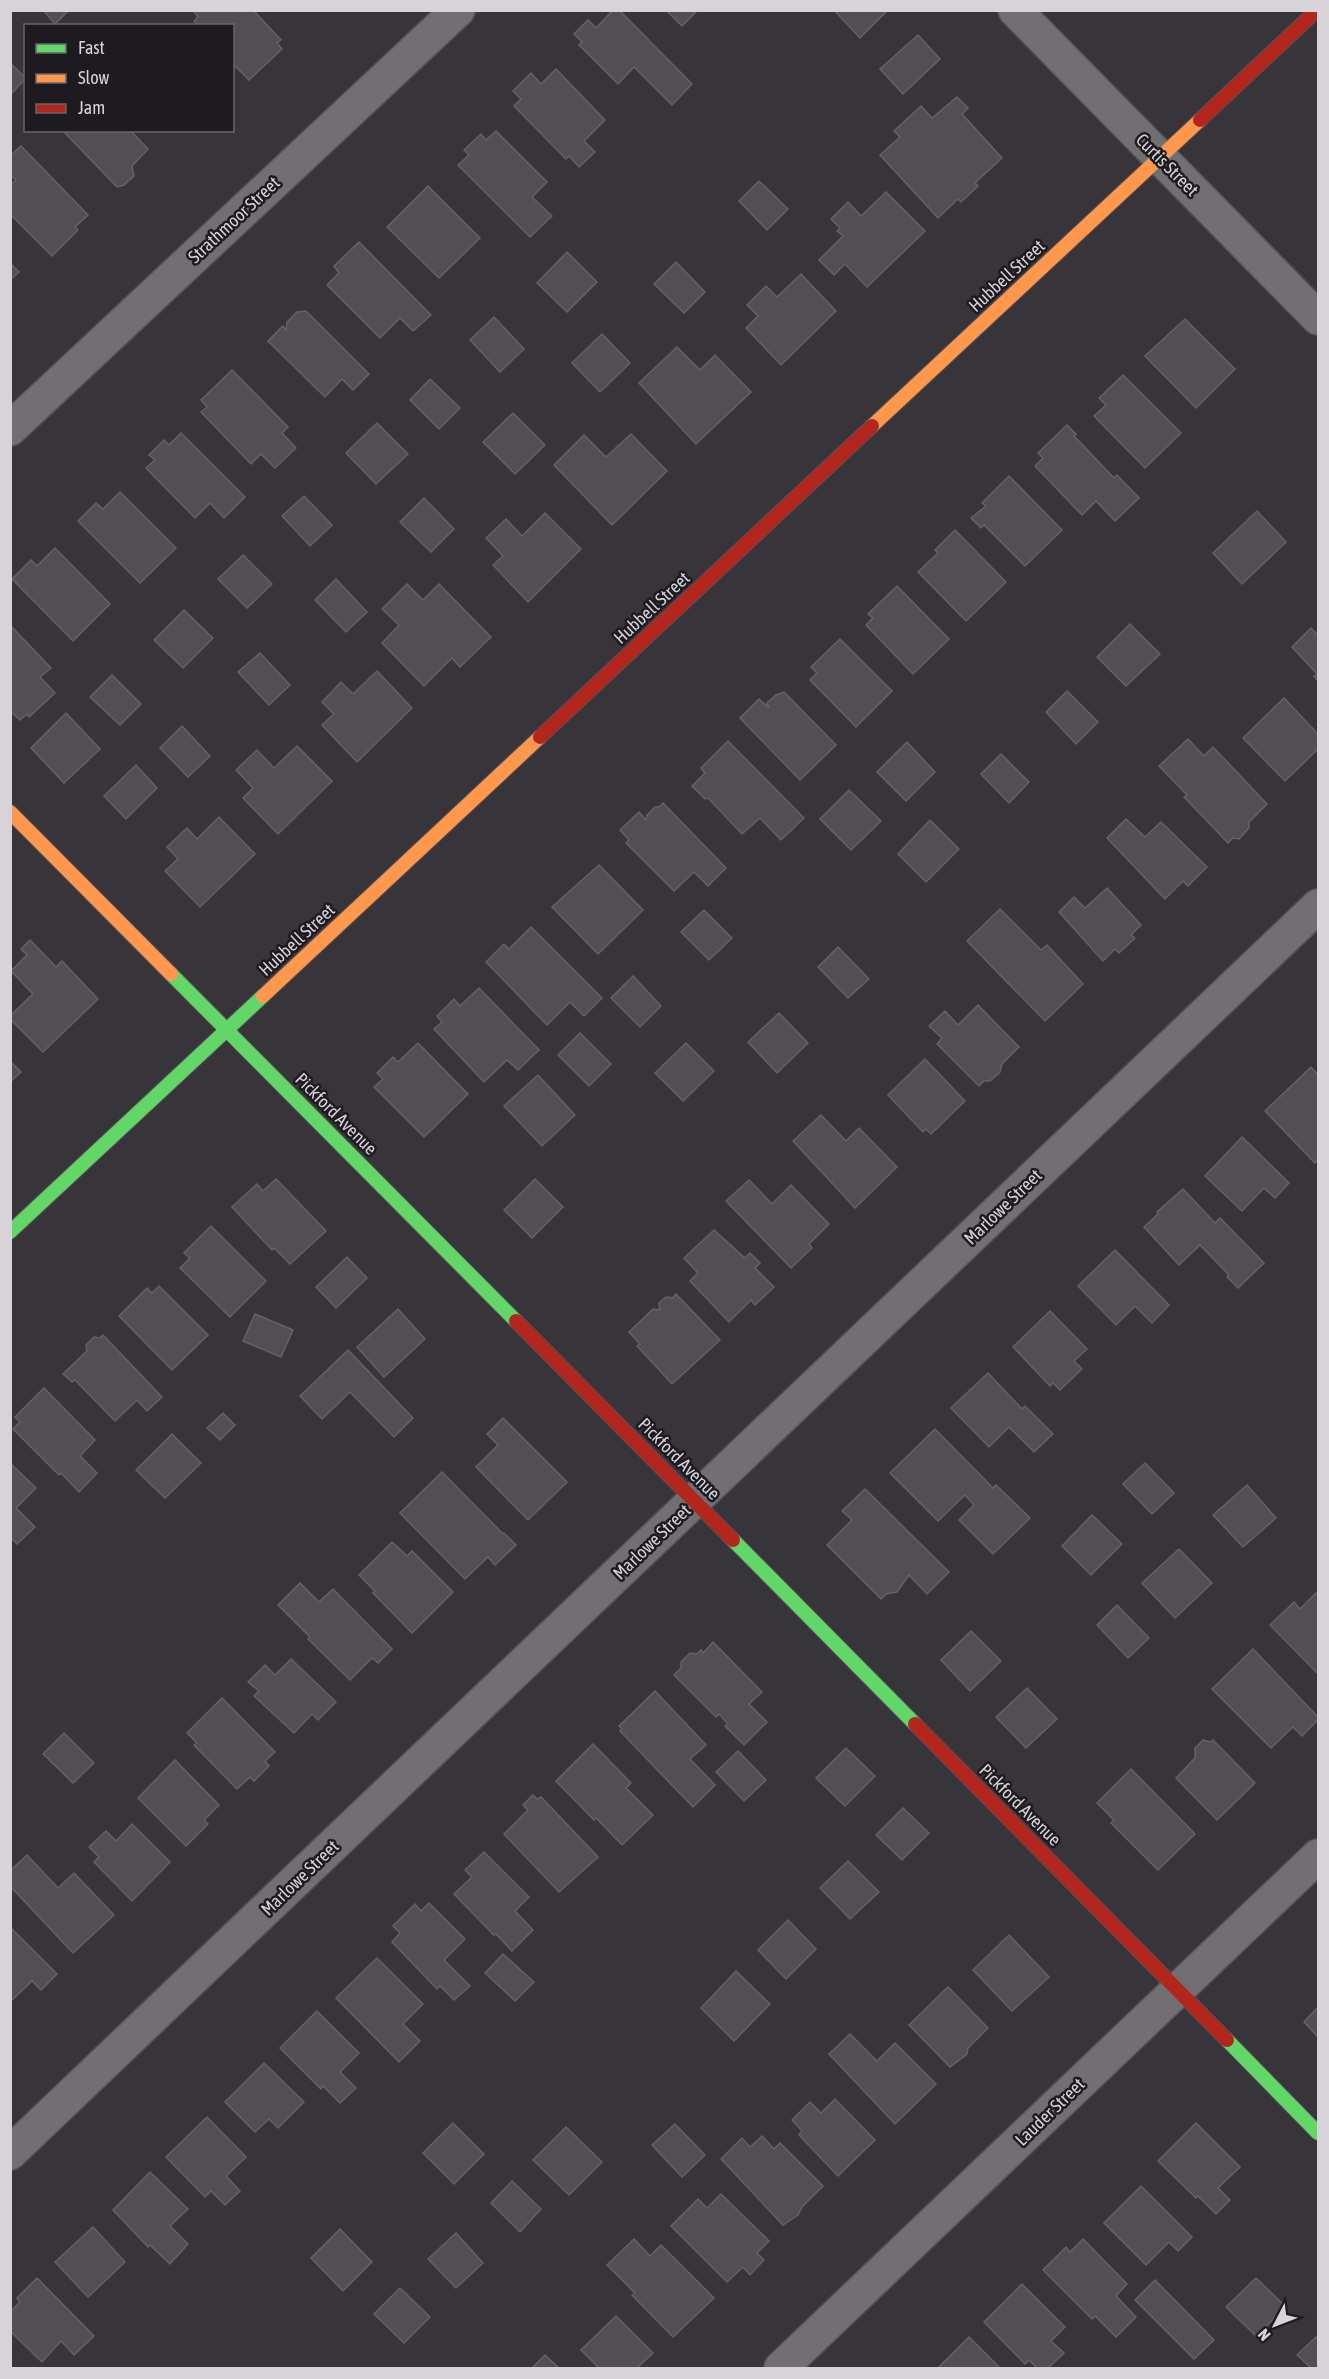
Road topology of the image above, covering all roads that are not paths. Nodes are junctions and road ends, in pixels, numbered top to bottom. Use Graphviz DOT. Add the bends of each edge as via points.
graph roads {
  1 [pos="458,10"];
  2 [pos="1015,10"];
  3 [pos="1317,10"];
  4 [pos="1160,158"];
  5 [pos="1318,318"];
  6 [pos="10,429"];
  7 [pos="10,813"];
  8 [pos="1318,906"];
  9 [pos="227,1030"];
  10 [pos="10,1232"];
  11 [pos="695,1501"];
  12 [pos="1318,1856"];
  13 [pos="1177,1991"];
  14 [pos="1318,2133"];
  15 [pos="10,2153"];
  16 [pos="781,2368"];
  1 -- 6 [label="street, Strathmoor Street"];
  2 -- 4 [label="street, Curtis Street"];
  3 -- 4 [label="street, Hubbell Street"];
  4 -- 5 [label="street, Curtis Street"];
  4 -- 9 [label="street, Hubbell Street"];
  7 -- 9 [label="street, Pickford Avenue"];
  8 -- 11 [label="street, Marlowe Street"];
  9 -- 10 [label="street, Hubbell Street"];
  9 -- 11 [label="street, Pickford Avenue"];
  11 -- 13 [label="street, Pickford Avenue"];
  11 -- 15 [label="street, Marlowe Street"];
  12 -- 13 [label="street, Lauder Street"];
  13 -- 14 [label="street, Pickford Avenue"];
  13 -- 16 [label="street, Lauder Street"];
}
